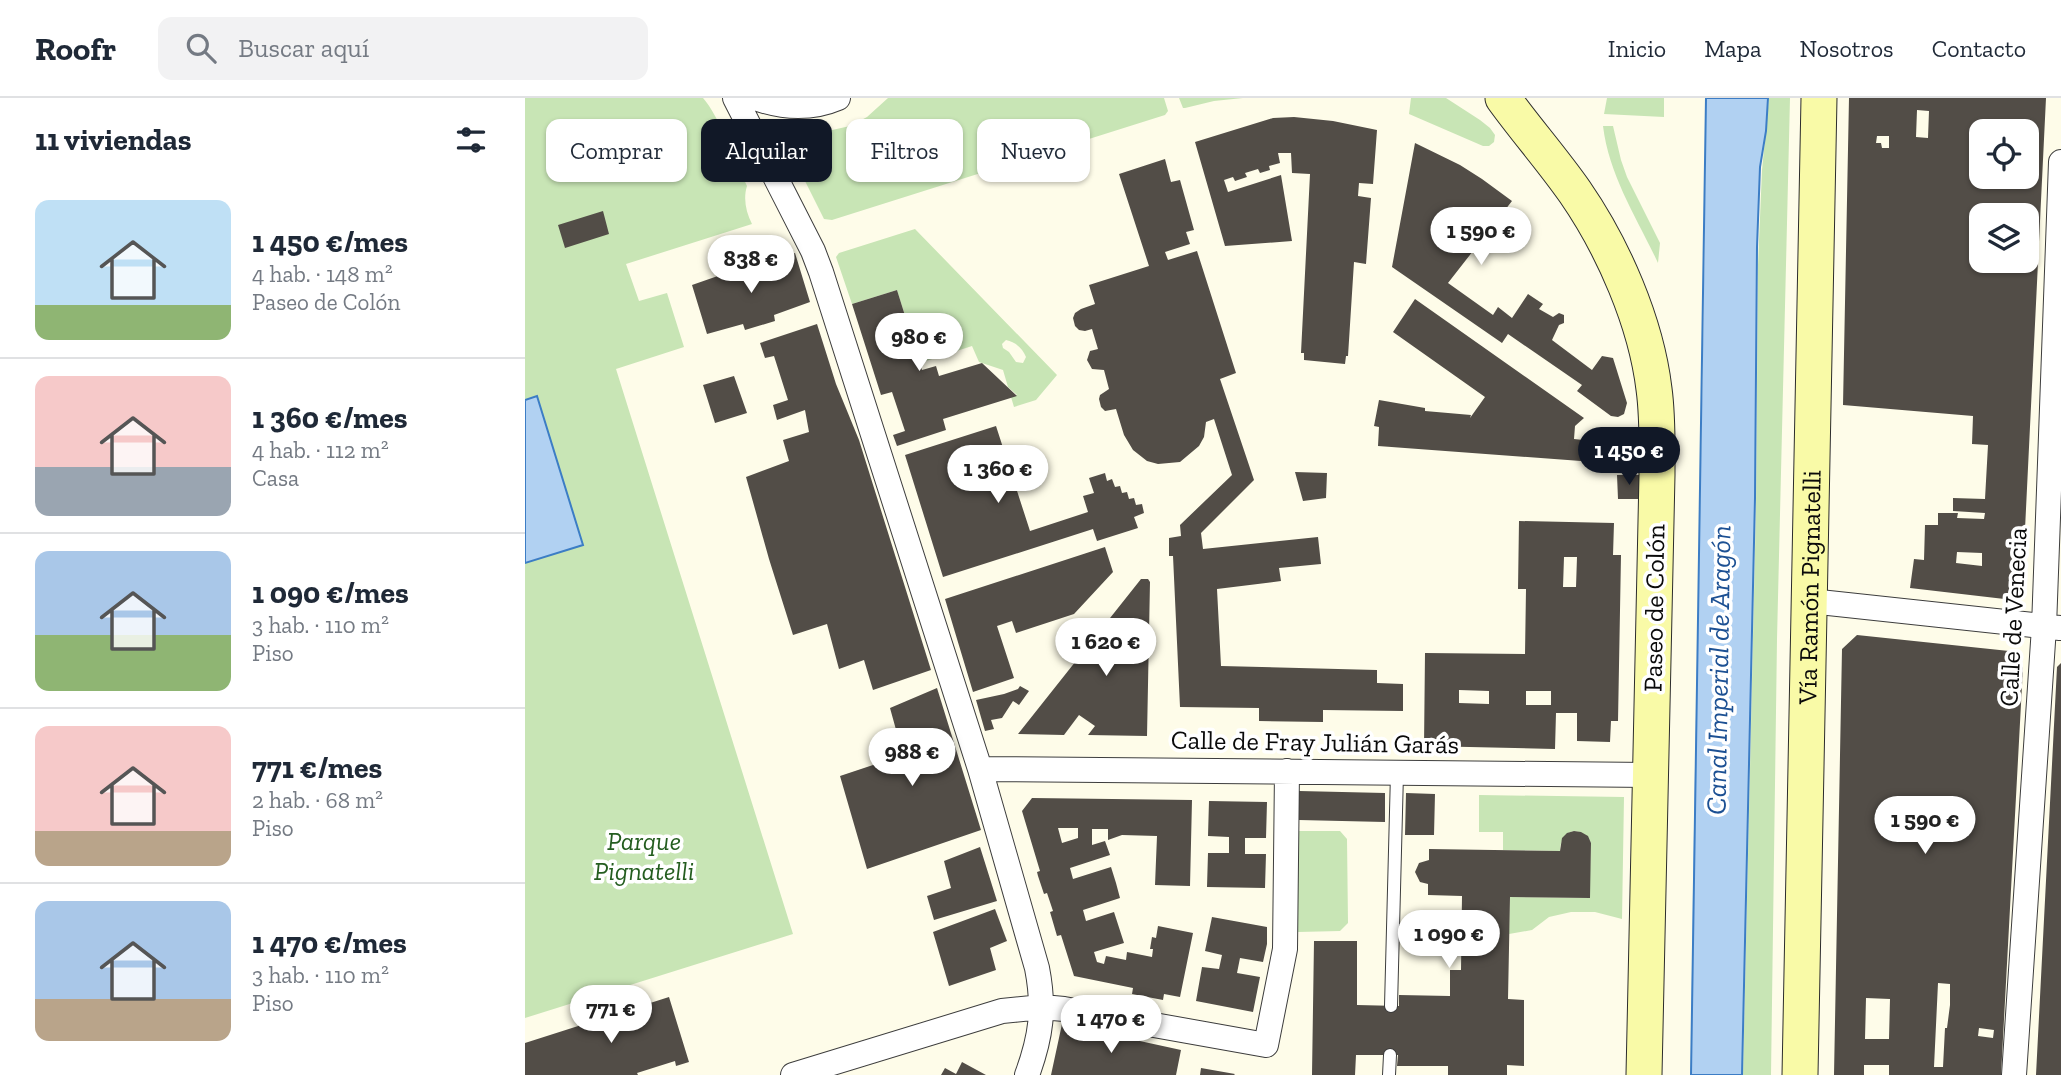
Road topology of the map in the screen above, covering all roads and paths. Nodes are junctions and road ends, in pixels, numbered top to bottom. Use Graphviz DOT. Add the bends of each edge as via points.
graph roads {
  1 [pos="735,98"];
  2 [pos="755,98"];
  3 [pos="838,98"];
  4 [pos="1503,98"];
  5 [pos="1819,98"];
  6 [pos="2061,162"];
  7 [pos="1810,601"];
  8 [pos="2053,628"];
  9 [pos="980,769"];
  10 [pos="1287,771"];
  11 [pos="1397,773"];
  12 [pos="1650,775"];
  13 [pos="1391,1006"];
  14 [pos="1042,1007"];
  15 [pos="1390,1055"];
  16 [pos="793,1075"];
  17 [pos="1027,1075"];
  18 [pos="1389,1075"];
  19 [pos="1644,1075"];
  20 [pos="1800,1075"];
  21 [pos="2014,1075"];
  1 -- 9 [label="street" via="821,272"];
  2 -- 3 [label="street" via="798,107"];
  4 -- 12 [label="main road, Paseo de Colón" via="1591,217 1619,273 1649,356 1657,426"];
  5 -- 7 [label="main road, Vía Ramón Pignatelli"];
  6 -- 8 [label="street, Calle de Venecia"];
  7 -- 8 [label="street"];
  7 -- 20 [label="main road, Vía Ramón Pignatelli"];
  8 -- 21 [label="street, Calle de Venecia"];
  9 -- 10 [label="street, Calle de Fray Julián Garás"];
  9 -- 14 [label="street" via="1037,968"];
  10 -- 11 [label="street, Calle de Fray Julián Garás"];
  10 -- 14 [label="street" via="1285,949 1266,1045"];
  11 -- 12 [label="street, Calle de Fray Julián Garás"];
  11 -- 13 [label="lane"];
  12 -- 19 [label="main road, Paseo de Colón"];
  14 -- 16 [label="street" via="1002,1011"];
  14 -- 17 [label="street"];
  15 -- 18 [label="lane"];
}
